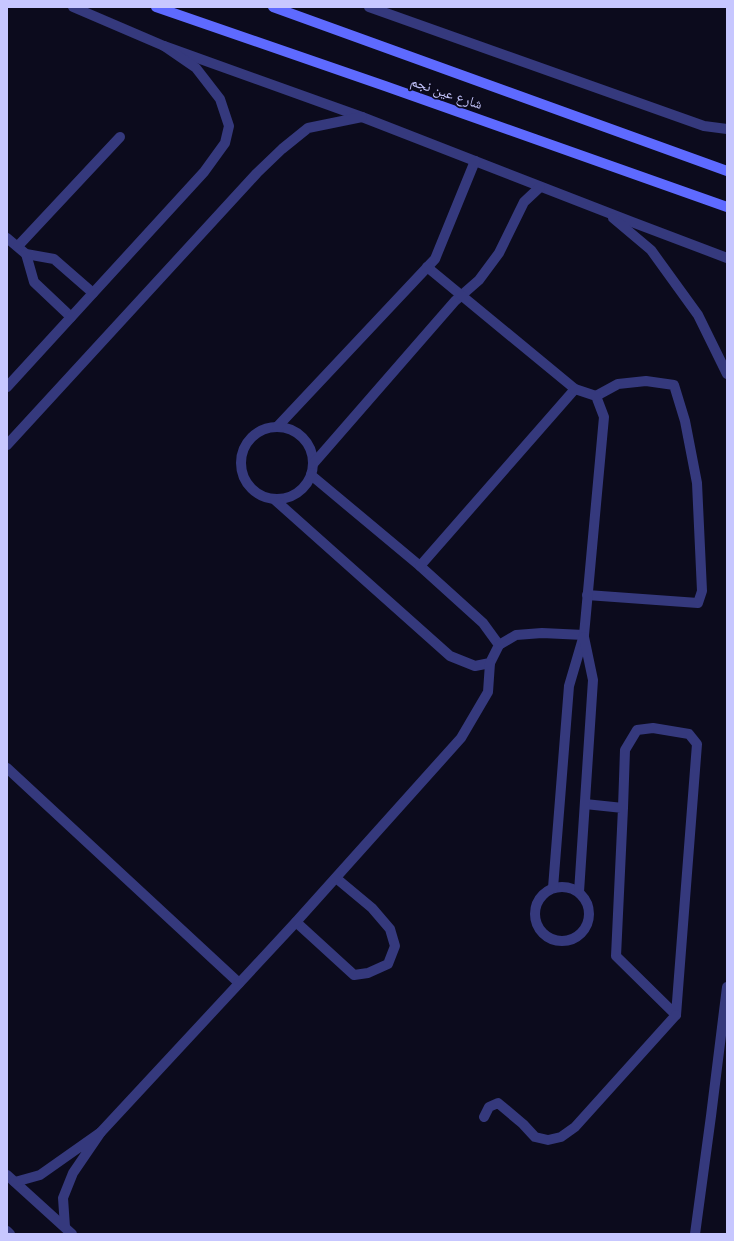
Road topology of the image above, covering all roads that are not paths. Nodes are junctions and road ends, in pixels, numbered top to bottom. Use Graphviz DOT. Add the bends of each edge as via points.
graph roads {
  1 [pos="72,7"];
  2 [pos="156,7"];
  3 [pos="273,7"];
  4 [pos="370,7"];
  5 [pos="164,46"];
  6 [pos="362,117"];
  7 [pos="727,129"];
  8 [pos="120,137"];
  9 [pos="475,162"];
  10 [pos="727,171"];
  11 [pos="540,186"];
  12 [pos="727,207"];
  13 [pos="607,212"];
  14 [pos="7,238"];
  15 [pos="18,246"];
  16 [pos="26,254"];
  17 [pos="727,258"];
  18 [pos="427,267"];
  19 [pos="93,293"];
  20 [pos="462,296"];
  21 [pos="72,317"];
  22 [pos="727,374"];
  23 [pos="7,387"];
  24 [pos="575,389"];
  25 [pos="596,396"];
  26 [pos="277,427"];
  27 [pos="7,445"];
  28 [pos="314,464"];
  29 [pos="312,475"];
  30 [pos="275,500"];
  31 [pos="420,566"];
  32 [pos="587,596"];
  33 [pos="584,635"];
  34 [pos="499,645"];
  35 [pos="490,663"];
  36 [pos="7,768"];
  37 [pos="584,804"];
  38 [pos="623,808"];
  39 [pos="336,878"];
  40 [pos="553,888"];
  41 [pos="579,892"];
  42 [pos="296,922"];
  43 [pos="239,983"];
  44 [pos="727,987"];
  45 [pos="676,1014"];
  46 [pos="484,1117"];
  47 [pos="101,1132"];
  48 [pos="11,1179"];
  49 [pos="7,1231"];
  50 [pos="69,1231"];
  51 [pos="10,1234"];
  52 [pos="695,1234"];
  1 -- 5 [label="street"];
  2 -- 12 [label="main road, شارع عين نجم"];
  3 -- 10 [label="main road, شارع عين نجم"];
  4 -- 7 [label="street" via="704,126"];
  5 -- 6 [label="street"];
  5 -- 19 [label="street" via="196,68 220,99 229,126 225,143 204,172"];
  6 -- 9 [label="street"];
  6 -- 27 [label="street" via="308,128 282,149"];
  8 -- 15 [label="street"];
  9 -- 11 [label="street"];
  9 -- 18 [label="street" via="434,259"];
  11 -- 13 [label="street"];
  11 -- 20 [label="street" via="524,202 499,253 479,280"];
  13 -- 17 [label="street"];
  13 -- 22 [label="street" via="651,250 698,316"];
  14 -- 15 [label="street"];
  15 -- 16 [label="street"];
  16 -- 19 [label="street" via="54,259"];
  16 -- 21 [label="street" via="34,282"];
  18 -- 20 [label="street"];
  18 -- 26 [label="street"];
  19 -- 21 [label="street"];
  20 -- 24 [label="street"];
  20 -- 28 [label="street"];
  21 -- 23 [label="street"];
  24 -- 25 [label="street"];
  24 -- 31 [label="street"];
  25 -- 32 [label="street" via="604,417"];
  25 -- 32 [label="street" via="618,384 646,381 674,385 685,421 697,483 702,591 698,603"];
  26 -- 28 [label="street" via="299,434 307,442"];
  26 -- 30 [label="street" via="264,429 253,436 241,457 241,470 245,481 253,491 264,498"];
  28 -- 29 [label="street"];
  29 -- 30 [label="street" via="306,486 297,494"];
  29 -- 31 [label="street"];
  30 -- 35 [label="street" via="450,656 475,666"];
  31 -- 34 [label="street" via="483,623"];
  32 -- 33 [label="street"];
  33 -- 34 [label="street" via="516,635"];
  33 -- 37 [label="street" via="593,680"];
  33 -- 40 [label="street" via="569,686"];
  34 -- 35 [label="street"];
  35 -- 39 [label="street" via="488,692 461,738"];
  36 -- 43 [label="street"];
  37 -- 38 [label="street"];
  37 -- 41 [label="street"];
  38 -- 45 [label="street" via="616,956"];
  38 -- 45 [label="street" via="625,750 637,730 654,728 689,734 697,744"];
  39 -- 42 [label="street"];
  39 -- 42 [label="street" via="372,908 390,929 395,946 388,964 368,973 354,975"];
  40 -- 41 [label="street" via="562,886"];
  40 -- 41 [label="street" via="539,900 535,916 542,932 558,941 575,938 588,925 589,907"];
  42 -- 43 [label="street"];
  43 -- 47 [label="street"];
  44 -- 52 [label="street"];
  45 -- 46 [label="street" via="575,1127 561,1137 548,1140 535,1137 498,1103 490,1107"];
  47 -- 48 [label="street" via="40,1174"];
  47 -- 50 [label="street" via="73,1173 63,1198"];
  48 -- 50 [label="street"];
  49 -- 51 [label="street"];
}
